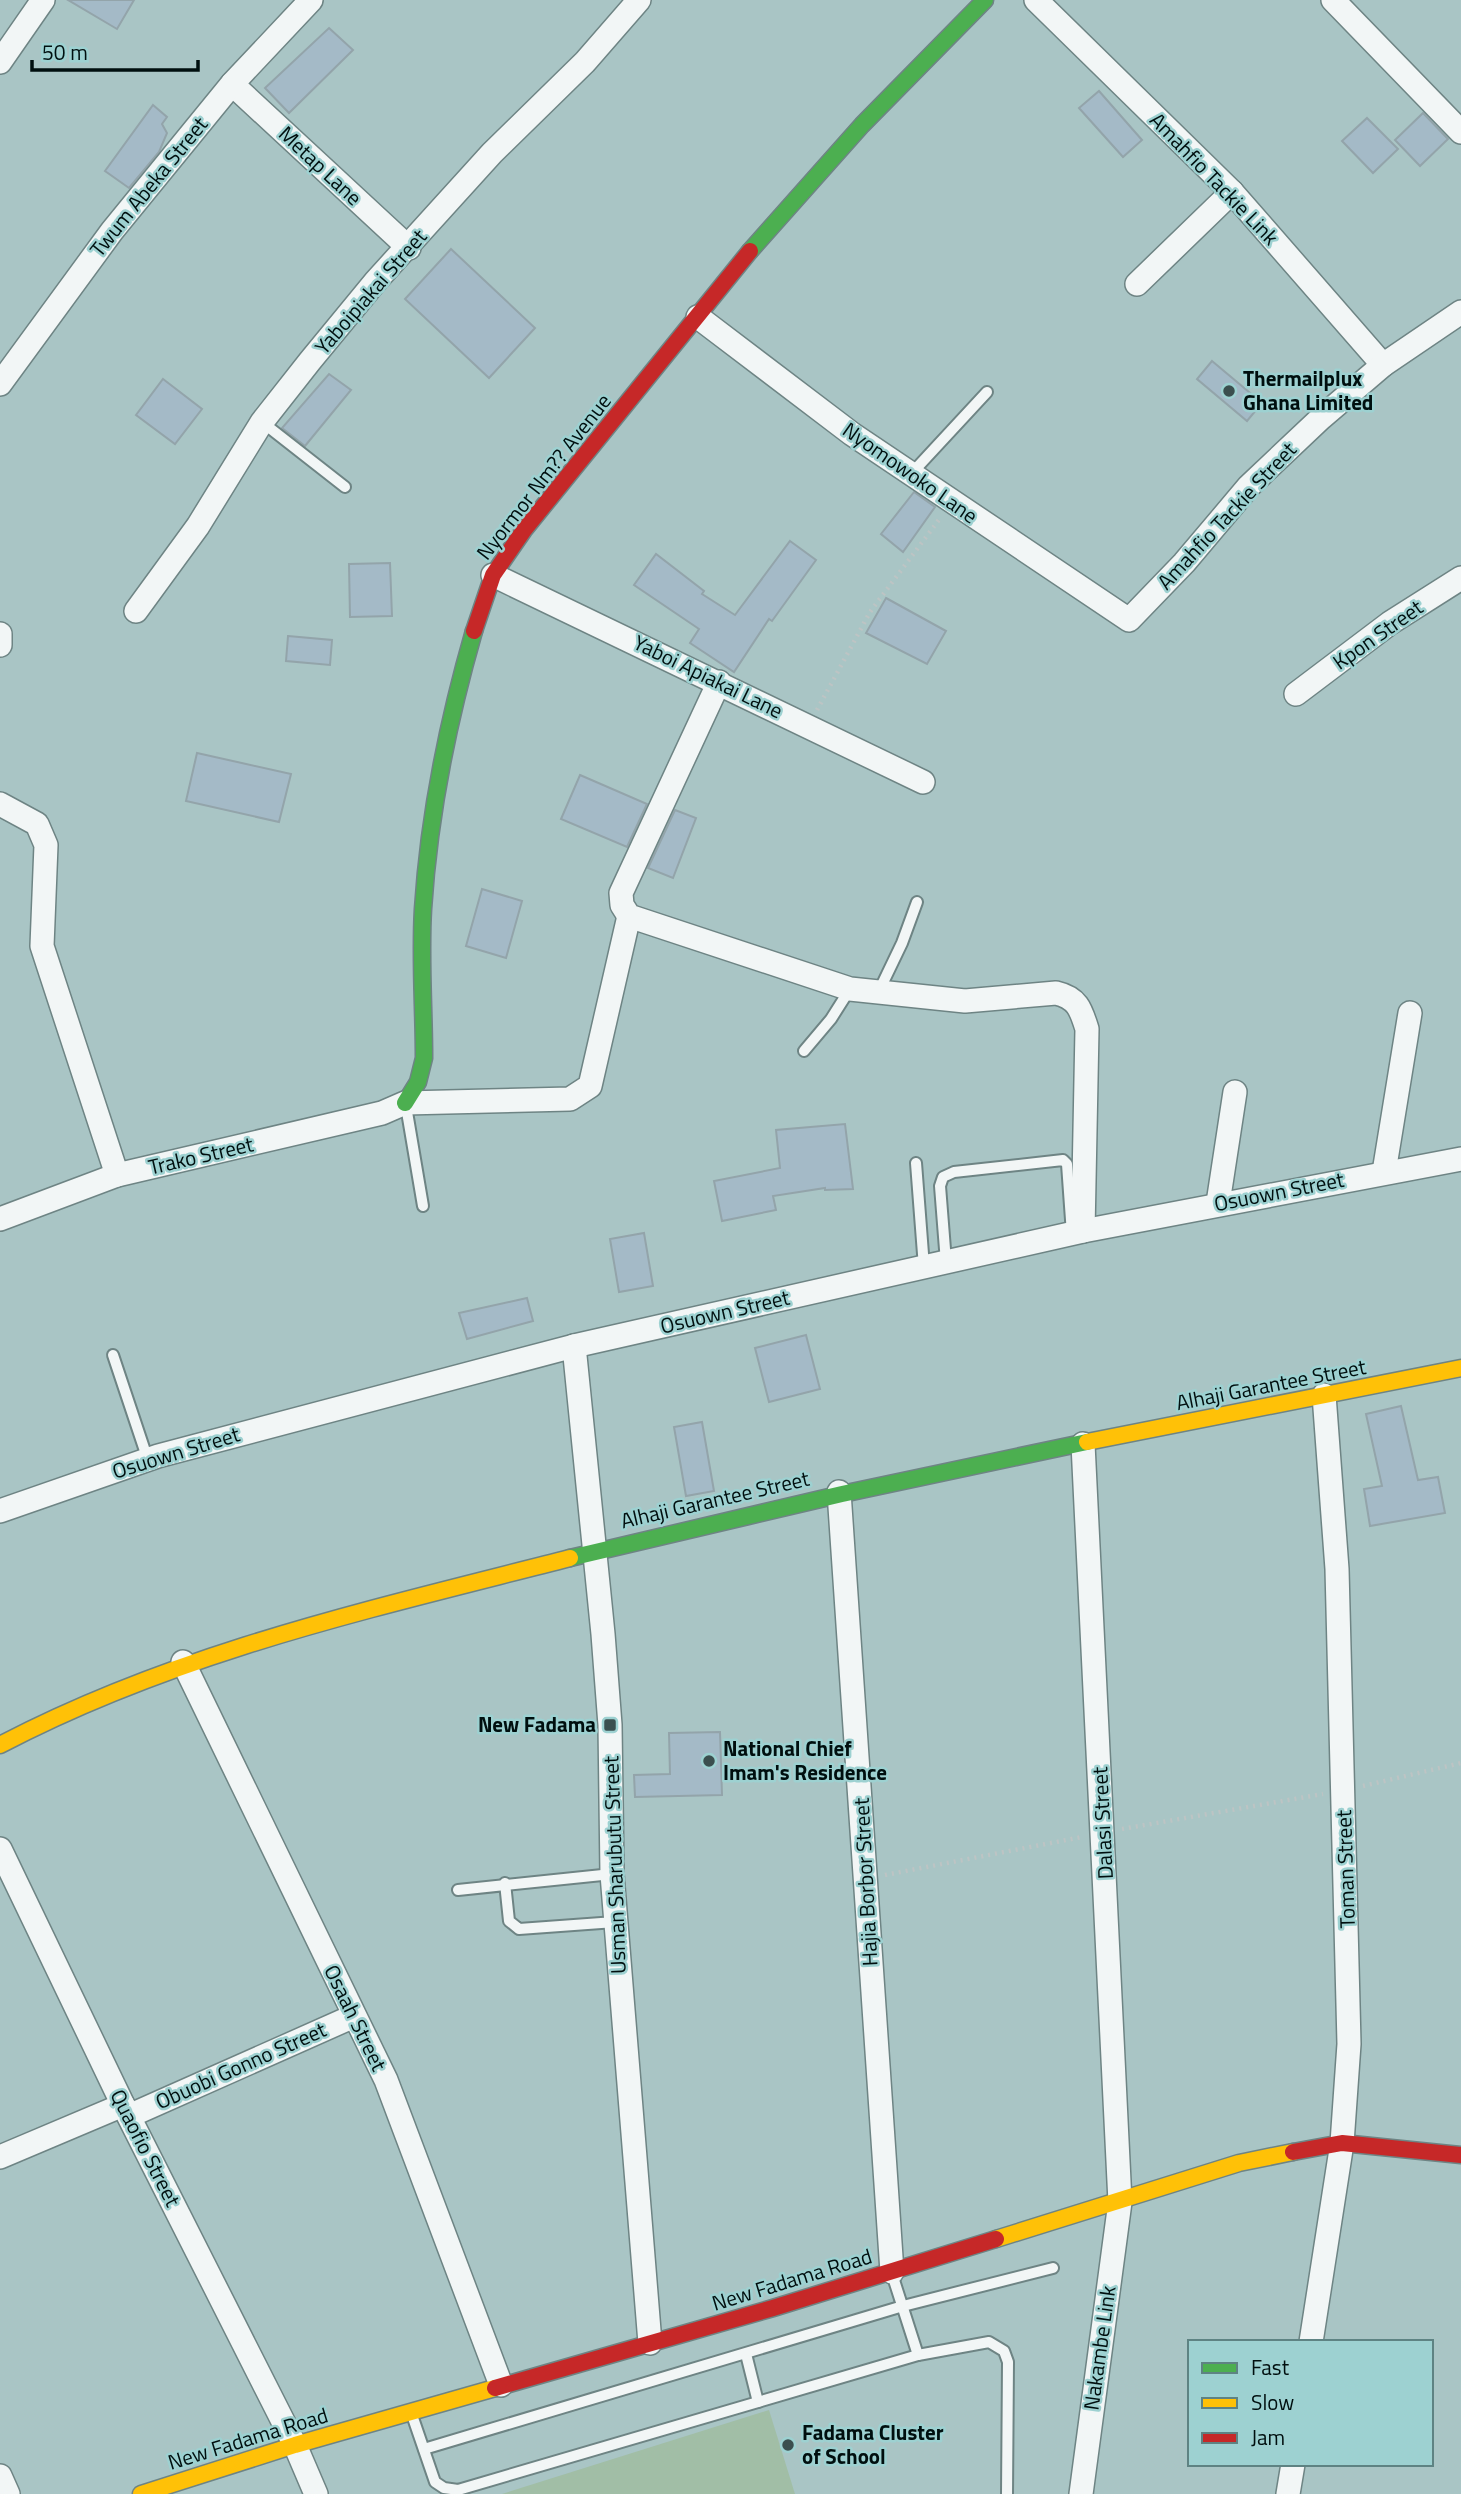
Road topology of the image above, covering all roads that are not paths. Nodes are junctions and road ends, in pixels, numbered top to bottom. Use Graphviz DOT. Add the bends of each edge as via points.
graph roads {
  1 [pos="43,0"];
  2 [pos="311,0"];
  3 [pos="639,0"];
  4 [pos="985,0"];
  5 [pos="1036,0"];
  6 [pos="1333,0"];
  7 [pos="0,62"];
  8 [pos="232,84"];
  9 [pos="1461,132"];
  10 [pos="1232,192"];
  11 [pos="409,248"];
  12 [pos="1137,285"];
  13 [pos="1461,312"];
  14 [pos="698,317"];
  15 [pos="1383,365"];
  16 [pos="0,384"];
  17 [pos="987,392"];
  18 [pos="262,422"];
  19 [pos="911,474"];
  20 [pos="345,487"];
  21 [pos="493,575"];
  22 [pos="1461,578"];
  23 [pos="136,611"];
  24 [pos="1129,620"];
  25 [pos="0,634"];
  26 [pos="0,645"];
  27 [pos="719,682"];
  28 [pos="1296,694"];
  29 [pos="923,782"];
  30 [pos="0,804"];
  31 [pos="917,902"];
  32 [pos="629,916"];
  33 [pos="850,989"];
  34 [pos="878,993"];
  35 [pos="1410,1013"];
  36 [pos="804,1051"];
  37 [pos="1235,1092"];
  38 [pos="405,1103"];
  39 [pos="1461,1159"];
  40 [pos="916,1164"];
  41 [pos="1384,1172"];
  42 [pos="117,1175"];
  43 [pos="1218,1203"];
  44 [pos="423,1206"];
  45 [pos="0,1219"];
  46 [pos="1077,1232"];
  47 [pos="935,1264"];
  48 [pos="574,1346"];
  49 [pos="113,1355"];
  50 [pos="1461,1368"];
  51 [pos="1324,1395"];
  52 [pos="1083,1444"];
  53 [pos="148,1460"];
  54 [pos="839,1492"];
  55 [pos="0,1511"];
  56 [pos="595,1550"];
  57 [pos="183,1662"];
  58 [pos="0,1745"];
  59 [pos="0,1849"];
  60 [pos="612,1874"];
  61 [pos="505,1883"];
  62 [pos="458,1890"];
  63 [pos="615,1922"];
  64 [pos="354,2016"];
  65 [pos="126,2111"];
  66 [pos="1342,2143"];
  67 [pos="1461,2155"];
  68 [pos="0,2157"];
  69 [pos="1121,2202"];
  70 [pos="1053,2267"];
  71 [pos="892,2272"];
  72 [pos="903,2306"];
  73 [pos="1311,2340"];
  74 [pos="650,2343"];
  75 [pos="746,2354"];
  76 [pos="918,2355"];
  77 [pos="501,2385"];
  78 [pos="758,2402"];
  79 [pos="411,2412"];
  80 [pos="295,2445"];
  81 [pos="424,2449"];
  82 [pos="1293,2466"];
  83 [pos="0,2476"];
  84 [pos="8,2494"];
  85 [pos="141,2494"];
  86 [pos="316,2494"];
  87 [pos="1007,2494"];
  88 [pos="1081,2494"];
  89 [pos="1288,2494"];
  1 -- 7 [label="street"];
  2 -- 8 [label="street, Twum Abeka Street"];
  3 -- 11 [label="street, Yaboipiakai Street" via="585,62 492,153"];
  4 -- 14 [label="street, Nyormor Nm?? Avenue" via="897,85 754,243"];
  5 -- 10 [label="street, Amahfio Tackie Link"];
  6 -- 9 [label="street"];
  8 -- 11 [label="street, Metap Lane"];
  8 -- 16 [label="street, Twum Abeka Street" via="112,231"];
  10 -- 12 [label="street"];
  10 -- 15 [label="street, Amahfio Tackie Link"];
  11 -- 18 [label="street, Yaboipiakai Street" via="375,282"];
  13 -- 15 [label="street, Amahfio Tackie Street"];
  14 -- 19 [label="street, Nyomowoko Lane"];
  14 -- 21 [label="street, Nyormor Nm?? Avenue" via="571,471"];
  15 -- 24 [label="street, Amahfio Tackie Street" via="1249,486"];
  17 -- 19 [label="lane"];
  18 -- 20 [label="lane"];
  18 -- 23 [label="street, Yaboipiakai Street" via="198,526"];
  19 -- 24 [label="street, Nyomowoko Lane"];
  21 -- 27 [label="street, Yaboi Apiakai Lane"];
  21 -- 38 [label="street, Nyormor Nm?? Avenue" via="456,693 438,778 423,909 424,1058 418,1082"];
  22 -- 28 [label="street, Kpon Street" via="1390,623"];
  25 -- 26 [label="street"];
  27 -- 29 [label="street, Yaboi Apiakai Lane"];
  27 -- 32 [label="street, Trako Street" via="621,893"];
  30 -- 42 [label="street" via="37,824 46,845 42,946"];
  31 -- 34 [label="lane"];
  32 -- 33 [label="street"];
  32 -- 38 [label="street, Trako Street" via="590,1086 570,1098"];
  33 -- 34 [label="street"];
  33 -- 36 [label="lane"];
  34 -- 46 [label="street" via="965,1001 1056,993 1069,996 1080,1007 1087,1030"];
  35 -- 41 [label="street"];
  37 -- 43 [label="street"];
  38 -- 42 [label="street, Trako Street" via="383,1113"];
  38 -- 44 [label="lane"];
  39 -- 41 [label="street, Osuown Street"];
  40 -- 47 [label="lane"];
  41 -- 43 [label="street, Osuown Street"];
  42 -- 45 [label="street, Trako Street"];
  43 -- 46 [label="street, Osuown Street"];
  46 -- 47 [label="street, Osuown Street"];
  46 -- 47 [label="lane" via="1063,1160 954,1172 943,1177 940,1186"];
  47 -- 48 [label="street, Osuown Street"];
  48 -- 53 [label="street, Osuown Street"];
  48 -- 56 [label="street, Usman Sharubutu Street"];
  49 -- 53 [label="lane"];
  50 -- 51 [label="street, Alhaji Garantee Street"];
  51 -- 52 [label="street, Alhaji Garantee Street"];
  51 -- 66 [label="street, Toman Street" via="1337,1569 1344,1790 1349,2044"];
  52 -- 54 [label="street, Alhaji Garantee Street"];
  52 -- 69 [label="street, Dalasi Street"];
  53 -- 55 [label="street, Osuown Street"];
  54 -- 56 [label="street, Alhaji Garantee Street"];
  54 -- 71 [label="street, Hajia Borbor Street"];
  56 -- 57 [label="street, Alhaji Garantee Street"];
  56 -- 60 [label="street, Usman Sharubutu Street" via="610,1725"];
  57 -- 58 [label="street, Alhaji Garantee Street" via="49,1717"];
  57 -- 64 [label="street, Osaah Street"];
  59 -- 65 [label="street, Quaofio Street"];
  60 -- 61 [label="lane"];
  60 -- 63 [label="street, Usman Sharubutu Street"];
  61 -- 62 [label="lane"];
  61 -- 63 [label="lane" via="509,1920 519,1929"];
  63 -- 74 [label="street, Usman Sharubutu Street"];
  64 -- 65 [label="street, Obuobi Gonno Street"];
  64 -- 77 [label="street, Osaah Street" via="414,2150"];
  65 -- 68 [label="street, Obuobi Gonno Street"];
  65 -- 80 [label="street, Quaofio Street"];
  66 -- 67 [label="street, New Fadama Road"];
  66 -- 69 [label="street, New Fadama Road" via="1240,2163"];
  66 -- 73 [label="street, Toman Street"];
  69 -- 71 [label="street, New Fadama Road"];
  69 -- 88 [label="street, Nakambe Link"];
  70 -- 72 [label="lane"];
  71 -- 72 [label="lane"];
  71 -- 74 [label="street, New Fadama Road"];
  72 -- 75 [label="lane"];
  72 -- 76 [label="lane"];
  74 -- 77 [label="street, New Fadama Road"];
  75 -- 78 [label="lane"];
  75 -- 81 [label="lane"];
  76 -- 78 [label="lane"];
  76 -- 87 [label="lane" via="989,2342 1004,2351 1008,2362"];
  77 -- 79 [label="street, New Fadama Road"];
  78 -- 81 [label="lane" via="458,2490 435,2482"];
  79 -- 80 [label="street, New Fadama Road"];
  79 -- 81 [label="lane"];
  80 -- 85 [label="street, New Fadama Road"];
  80 -- 86 [label="street, Quaofio Street"];
  82 -- 89 [label="street"];
  83 -- 84 [label="street"];
}
